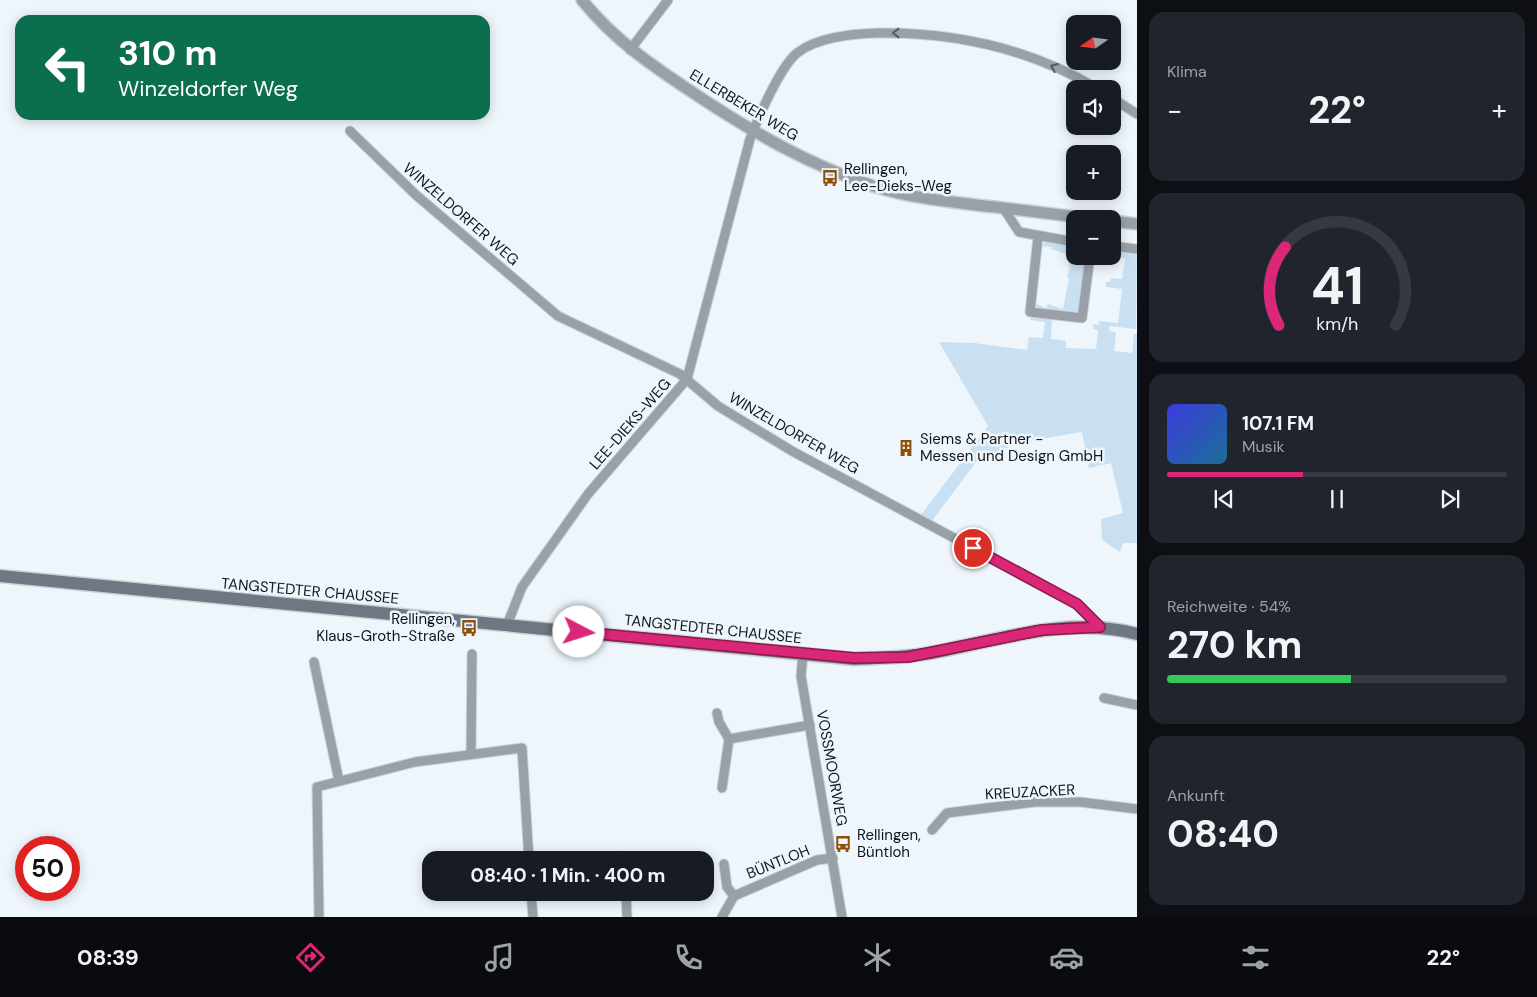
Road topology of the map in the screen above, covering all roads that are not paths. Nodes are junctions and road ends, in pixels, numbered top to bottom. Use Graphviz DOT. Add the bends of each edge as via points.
graph roads {
  1 [pos="582,0"];
  2 [pos="668,0"];
  3 [pos="630,50"];
  4 [pos="1080,80"];
  5 [pos="1121,104"];
  6 [pos="1137,114"];
  7 [pos="350,131"];
  8 [pos="753,132"];
  9 [pos="1004,209"];
  10 [pos="1066,216"];
  11 [pos="1121,222"];
  12 [pos="1137,224"];
  13 [pos="1038,237"];
  14 [pos="1066,241"];
  15 [pos="1121,247"];
  16 [pos="1137,249"];
  17 [pos="1089,265"];
  18 [pos="687,379"];
  19 [pos="0,576"];
  20 [pos="507,626"];
  21 [pos="1100,627"];
  22 [pos="1137,634"];
  23 [pos="472,654"];
  24 [pos="803,654"];
  25 [pos="314,662"];
  26 [pos="1104,698"];
  27 [pos="1137,705"];
  28 [pos="717,714"];
  29 [pos="810,725"];
  30 [pos="729,740"];
  31 [pos="471,753"];
  32 [pos="339,781"];
  33 [pos="722,788"];
  34 [pos="1137,810"];
  35 [pos="932,830"];
  36 [pos="528,851"];
  37 [pos="833,858"];
  38 [pos="724,864"];
  39 [pos="734,896"];
  40 [pos="532,901"];
  41 [pos="626,901"];
  42 [pos="319,917"];
  43 [pos="533,917"];
  44 [pos="627,917"];
  45 [pos="722,917"];
  46 [pos="842,917"];
  1 -- 3 [label="street, ELLERBEKER WEG"];
  2 -- 3 [label="street"];
  3 -- 8 [label="street, ELLERBEKER WEG"];
  4 -- 8 [label="street, LEE-DIEKS-WEG, one-way" via="1045,63 997,46 929,34 853,34 812,44 796,54 782,74"];
  5 -- 6 [label="street"];
  7 -- 18 [label="street, WINZELDORFER WEG" via="416,195 558,316"];
  8 -- 9 [label="street, ELLERBEKER WEG" via="800,157 877,187 925,198"];
  8 -- 18 [label="street, LEE-DIEKS-WEG"];
  9 -- 10 [label="street, ELLERBEKER WEG"];
  9 -- 13 [label="street" via="1018,232"];
  11 -- 12 [label="street"];
  13 -- 14 [label="street"];
  13 -- 17 [label="street" via="1030,312 1082,318"];
  15 -- 16 [label="street"];
  18 -- 20 [label="street, LEE-DIEKS-WEG" via="588,494 522,587"];
  18 -- 21 [label="street, WINZELDORFER WEG" via="718,406 792,451 1077,604"];
  19 -- 20 [label="main road, TANGSTEDTER CHAUSSEE"];
  20 -- 24 [label="main road, TANGSTEDTER CHAUSSEE"];
  21 -- 22 [label="main road, TANGSTEDTER CHAUSSEE"];
  21 -- 24 [label="main road, TANGSTEDTER CHAUSSEE" via="1042,630 908,657 854,658"];
  23 -- 31 [label="street"];
  24 -- 29 [label="street, VOSSMOORWEG" via="801,676"];
  25 -- 32 [label="street"];
  26 -- 27 [label="street"];
  28 -- 30 [label="street"];
  29 -- 30 [label="street"];
  29 -- 37 [label="street, VOSSMOORWEG"];
  30 -- 33 [label="street"];
  31 -- 32 [label="street" via="415,762"];
  31 -- 36 [label="street" via="522,748"];
  32 -- 42 [label="street" via="317,786"];
  34 -- 35 [label="street, KREUZACKER" via="1080,802 1035,802 947,813"];
  37 -- 39 [label="street, BÜNTLOH" via="817,860"];
  37 -- 46 [label="street, VOSSMOORWEG"];
  38 -- 39 [label="street, BÜNTLOH" via="727,887"];
  39 -- 45 [label="street, BÜNTLOH"];
  40 -- 43 [label="street"];
  41 -- 44 [label="street"];
}
